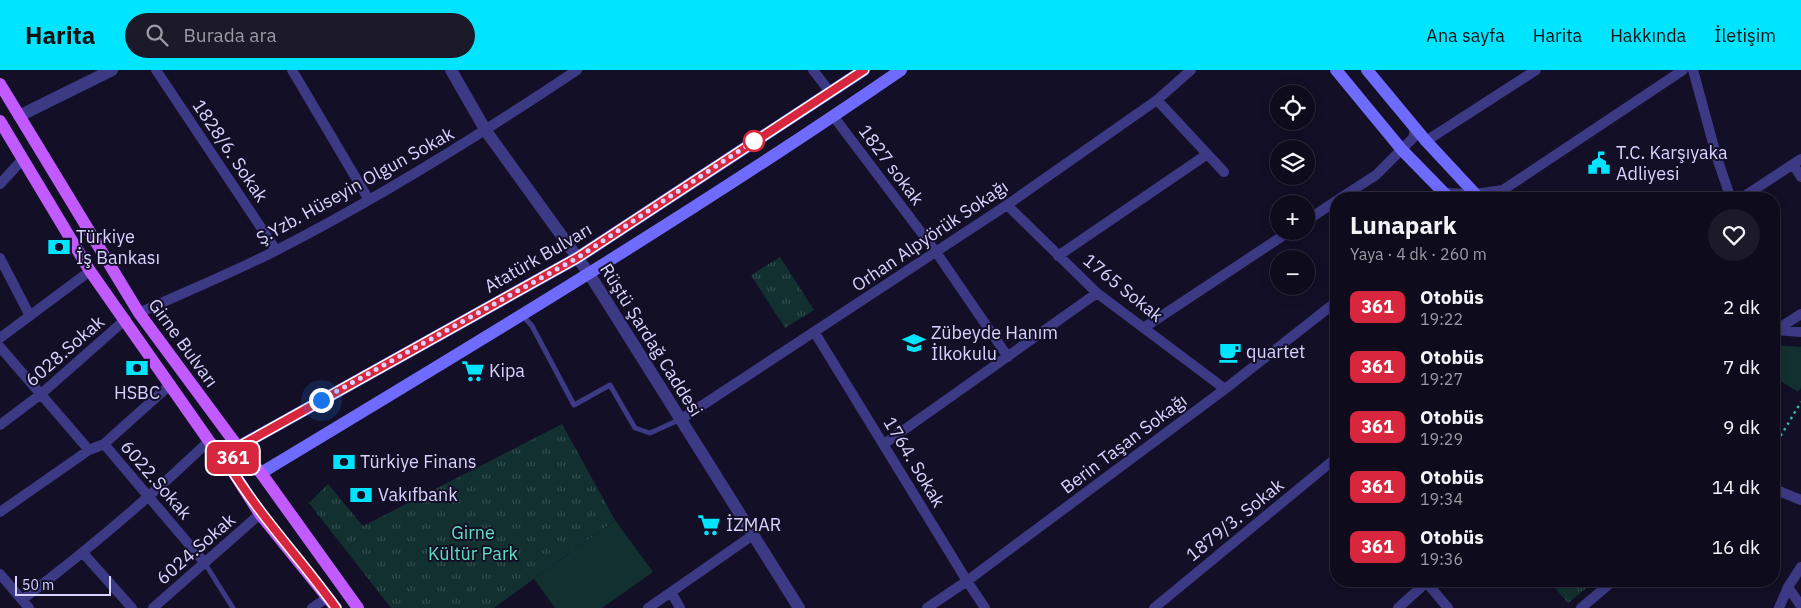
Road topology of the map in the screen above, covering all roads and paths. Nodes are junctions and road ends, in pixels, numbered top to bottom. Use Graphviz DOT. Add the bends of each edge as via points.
graph roads {
  1 [pos="112,70"];
  2 [pos="156,70"];
  3 [pos="292,70"];
  4 [pos="451,70"];
  5 [pos="577,70"];
  6 [pos="813,70"];
  7 [pos="864,70"];
  8 [pos="901,70"];
  9 [pos="1191,70"];
  10 [pos="1336,70"];
  11 [pos="1367,70"];
  12 [pos="1536,70"];
  13 [pos="1682,70"];
  14 [pos="1693,70"];
  15 [pos="0,84"];
  16 [pos="830,92"];
  17 [pos="1156,100"];
  18 [pos="19,116"];
  19 [pos="834,116"];
  20 [pos="0,122"];
  21 [pos="1415,129"];
  22 [pos="486,131"];
  23 [pos="1426,142"];
  24 [pos="1402,150"];
  25 [pos="1206,155"];
  26 [pos="23,159"];
  27 [pos="1797,162"];
  28 [pos="1224,172"];
  29 [pos="1801,177"];
  30 [pos="0,184"];
  31 [pos="1350,192"];
  32 [pos="1440,192"];
  33 [pos="1473,192"];
  34 [pos="1494,192"];
  35 [pos="1729,192"];
  36 [pos="1751,192"];
  37 [pos="369,200"];
  38 [pos="1007,205"];
  39 [pos="1330,205"];
  40 [pos="1315,215"];
  41 [pos="1276,240"];
  42 [pos="276,250"];
  43 [pos="936,252"];
  44 [pos="1058,256"];
  45 [pos="0,258"];
  46 [pos="577,258"];
  47 [pos="90,271"];
  48 [pos="590,275"];
  49 [pos="1097,293"];
  50 [pos="1330,307"];
  51 [pos="139,313"];
  52 [pos="1801,314"];
  53 [pos="523,315"];
  54 [pos="30,316"];
  55 [pos="126,320"];
  56 [pos="1780,326"];
  57 [pos="1145,327"];
  58 [pos="1780,330"];
  59 [pos="1801,332"];
  60 [pos="815,333"];
  61 [pos="0,338"];
  62 [pos="0,348"];
  63 [pos="1008,357"];
  64 [pos="171,384"];
  65 [pos="1225,389"];
  66 [pos="40,394"];
  67 [pos="1801,402"];
  68 [pos="680,420"];
  69 [pos="0,425"];
  70 [pos="1780,437"];
  71 [pos="209,441"];
  72 [pos="104,444"];
  73 [pos="884,444"];
  74 [pos="238,447"];
  75 [pos="89,450"];
  76 [pos="1330,463"];
  77 [pos="230,467"];
  78 [pos="261,473"];
  79 [pos="1780,492"];
  80 [pos="150,497"];
  81 [pos="1801,500"];
  82 [pos="0,512"];
  83 [pos="260,514"];
  84 [pos="753,535"];
  85 [pos="84,553"];
  86 [pos="204,562"];
  87 [pos="1801,567"];
  88 [pos="0,574"];
  89 [pos="967,581"];
  90 [pos="1421,587"];
  91 [pos="1431,587"];
  92 [pos="1608,587"];
  93 [pos="1788,587"];
  94 [pos="671,592"];
  95 [pos="328,596"];
  96 [pos="26,604"];
  97 [pos="1593,604"];
  98 [pos="1801,606"];
  99 [pos="132,608"];
  100 [pos="153,608"];
  101 [pos="233,608"];
  102 [pos="312,608"];
  103 [pos="336,608"];
  104 [pos="358,608"];
  105 [pos="648,608"];
  106 [pos="680,608"];
  107 [pos="799,608"];
  108 [pos="927,608"];
  109 [pos="985,608"];
  110 [pos="1154,608"];
  111 [pos="1398,608"];
  112 [pos="1448,608"];
  113 [pos="1582,608"];
  114 [pos="1779,608"];
  1 -- 18 [label="street"];
  2 -- 42 [label="street, 1828/6. Sokak"];
  3 -- 37 [label="street"];
  4 -- 22 [label="street, Rüştü Şardağ Caddesi"];
  5 -- 22 [label="street, Ş.Yzb. Hüseyin Olgun Sokak"];
  6 -- 16 [label="street"];
  7 -- 16 [label="main road, Atatürk Bulvarı"];
  8 -- 19 [label="main road"];
  9 -- 17 [label="street, Orhan Alpyörük Sokağı"];
  10 -- 24 [label="main road"];
  11 -- 21 [label="main road"];
  12 -- 23 [label="street"];
  13 -- 34 [label="street" via="1503,190"];
  14 -- 35 [label="street"];
  15 -- 18 [label="main road, Girne Bulvarı"];
  16 -- 46 [label="main road, Atatürk Bulvarı"];
  17 -- 25 [label="street"];
  17 -- 38 [label="street, Orhan Alpyörük Sokağı"];
  18 -- 51 [label="main road, Girne Bulvarı"];
  19 -- 43 [label="street, 1827 sokak"];
  19 -- 48 [label="main road"];
  20 -- 26 [label="main road, Girne Bulvarı"];
  21 -- 23 [label="main road"];
  21 -- 24 [label="street" via="1413,138"];
  22 -- 37 [label="street, Ş.Yzb. Hüseyin Olgun Sokak"];
  22 -- 46 [label="street, Rüştü Şardağ Caddesi"];
  23 -- 33 [label="main road"];
  24 -- 31 [label="street" via="1376,175"];
  24 -- 32 [label="main road"];
  25 -- 28 [label="street"];
  25 -- 44 [label="street"];
  26 -- 30 [label="street"];
  26 -- 47 [label="main road, Girne Bulvarı"];
  27 -- 29 [label="street"];
  27 -- 36 [label="street"];
  37 -- 42 [label="street, Ş.Yzb. Hüseyin Olgun Sokak"];
  38 -- 43 [label="street, Orhan Alpyörük Sokağı"];
  38 -- 44 [label="street, 1765 Sokak"];
  39 -- 40 [label="street"];
  41 -- 57 [label="street"];
  42 -- 51 [label="street, Ş.Yzb. Hüseyin Olgun Sokak"];
  43 -- 60 [label="street, Orhan Alpyörük Sokağı"];
  43 -- 63 [label="street, 1827 sokak"];
  44 -- 49 [label="street, 1765 Sokak"];
  45 -- 54 [label="street"];
  46 -- 48 [label="street, Rüştü Şardağ Caddesi"];
  46 -- 74 [label="main road, Atatürk Bulvarı"];
  47 -- 54 [label="street"];
  47 -- 55 [label="main road, Girne Bulvarı"];
  48 -- 53 [label="main road"];
  48 -- 68 [label="street, Rüştü Şardağ Caddesi"];
  49 -- 57 [label="street, 1765 Sokak"];
  49 -- 63 [label="street"];
  50 -- 65 [label="street, Berin Taşan Sokağı"];
  51 -- 74 [label="main road, Girne Bulvarı"];
  52 -- 56 [label="street"];
  53 -- 68 [label="lane" via="574,404 610,385 635,428 650,433"];
  53 -- 78 [label="main road"];
  54 -- 61 [label="street"];
  55 -- 64 [label="main road, Girne Bulvarı"];
  55 -- 66 [label="street, 6028.Sokak"];
  57 -- 65 [label="street, 1765 Sokak"];
  58 -- 59 [label="street"];
  60 -- 68 [label="street, Orhan Alpyörük Sokağı"];
  60 -- 73 [label="street, 1764. Sokak"];
  62 -- 66 [label="street"];
  63 -- 73 [label="street"];
  64 -- 71 [label="main road, Girne Bulvarı"];
  64 -- 72 [label="street"];
  65 -- 89 [label="street, Berin Taşan Sokağı"];
  66 -- 69 [label="street, 6028.Sokak"];
  66 -- 75 [label="street"];
  67 -- 70 [label="path"];
  68 -- 84 [label="street, Rüştü Şardağ Caddesi"];
  71 -- 77 [label="main road, Girne Bulvarı"];
  71 -- 80 [label="street"];
  72 -- 75 [label="street, 6022.Sokak"];
  72 -- 80 [label="street, 6022.Sokak"];
  73 -- 89 [label="street, 1764. Sokak"];
  74 -- 77 [label="main road"];
  74 -- 78 [label="main road, Girne Bulvarı"];
  75 -- 82 [label="street, 6022.Sokak"];
  76 -- 110 [label="street, 1879/3. Sokak"];
  77 -- 78 [label="main road"];
  77 -- 83 [label="main road, Girne Bulvarı"];
  78 -- 104 [label="main road, Girne Bulvarı"];
  79 -- 81 [label="street"];
  80 -- 85 [label="street"];
  80 -- 86 [label="street, 6022.Sokak"];
  83 -- 86 [label="street, 6024.Sokak"];
  83 -- 95 [label="main road, Girne Bulvarı"];
  84 -- 94 [label="street"];
  84 -- 107 [label="street, Rüştü Şardağ Caddesi"];
  85 -- 96 [label="street"];
  85 -- 99 [label="street"];
  86 -- 100 [label="street, 6024.Sokak"];
  86 -- 101 [label="lane"];
  87 -- 93 [label="street"];
  88 -- 96 [label="street"];
  89 -- 108 [label="street, Berin Taşan Sokağı"];
  89 -- 109 [label="street, 1764. Sokak"];
  90 -- 111 [label="street"];
  91 -- 112 [label="street"];
  92 -- 97 [label="street"];
  93 -- 98 [label="street"];
  93 -- 114 [label="street"];
  94 -- 105 [label="street"];
  94 -- 106 [label="street"];
  95 -- 102 [label="street"];
  95 -- 103 [label="main road, Girne Bulvarı"];
  97 -- 113 [label="street"];
}
